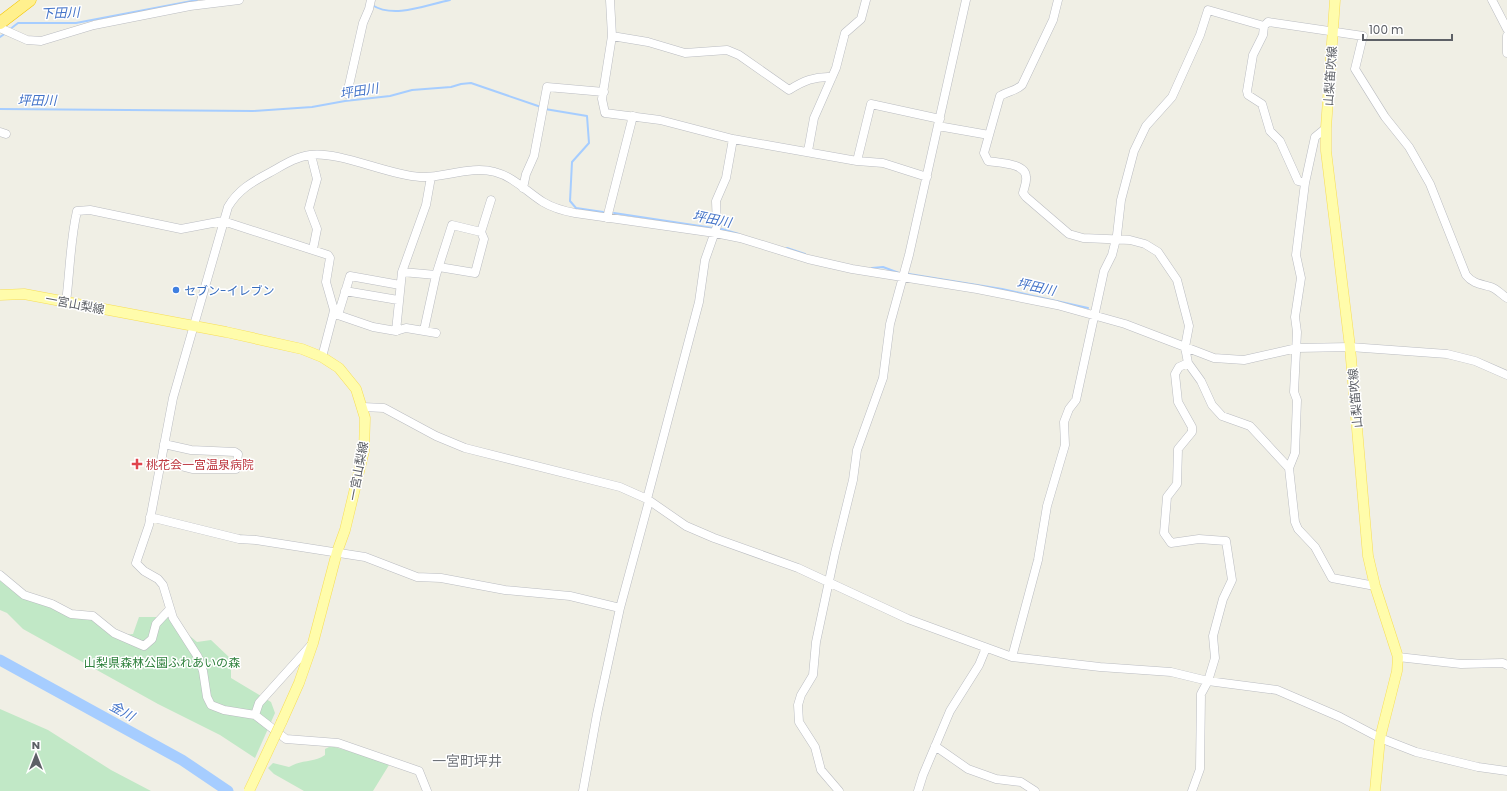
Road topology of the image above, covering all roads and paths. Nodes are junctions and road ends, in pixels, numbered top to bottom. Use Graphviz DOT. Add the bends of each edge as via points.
graph roads {
  1 [pos="30,0"];
  2 [pos="239,0"];
  3 [pos="610,0"];
  4 [pos="866,0"];
  5 [pos="966,0"];
  6 [pos="1058,0"];
  7 [pos="1335,0"];
  8 [pos="1492,0"];
  9 [pos="371,3"];
  10 [pos="1264,26"];
  11 [pos="1,27"];
  12 [pos="1507,29"];
  13 [pos="1333,32"];
  14 [pos="612,36"];
  15 [pos="1507,36"];
  16 [pos="1507,53"];
  17 [pos="832,77"];
  18 [pos="604,92"];
  19 [pos="347,94"];
  20 [pos="632,116"];
  21 [pos="939,123"];
  22 [pos="1326,128"];
  23 [pos="989,135"];
  24 [pos="733,139"];
  25 [pos="808,151"];
  26 [pos="311,155"];
  27 [pos="857,161"];
  28 [pos="431,177"];
  29 [pos="927,177"];
  30 [pos="1305,183"];
  31 [pos="523,188"];
  32 [pos="491,200"];
  33 [pos="607,218"];
  34 [pos="223,221"];
  35 [pos="716,230"];
  36 [pos="481,232"];
  37 [pos="1116,240"];
  38 [pos="313,249"];
  39 [pos="437,271"];
  40 [pos="402,272"];
  41 [pos="902,277"];
  42 [pos="400,285"];
  43 [pos="345,291"];
  44 [pos="0,295"];
  45 [pos="1507,298"];
  46 [pos="398,300"];
  47 [pos="66,302"];
  48 [pos="335,315"];
  49 [pos="1095,315"];
  50 [pos="193,326"];
  51 [pos="424,330"];
  52 [pos="396,331"];
  53 [pos="436,333"];
  54 [pos="1186,347"];
  55 [pos="1350,347"];
  56 [pos="1297,348"];
  57 [pos="322,358"];
  58 [pos="1188,363"];
  59 [pos="1507,375"];
  60 [pos="363,407"];
  61 [pos="164,444"];
  62 [pos="161,461"];
  63 [pos="1289,468"];
  64 [pos="648,500"];
  65 [pos="150,517"];
  66 [pos="337,552"];
  67 [pos="0,575"];
  68 [pos="830,581"];
  69 [pos="1375,586"];
  70 [pos="620,608"];
  71 [pos="169,610"];
  72 [pos="313,643"];
  73 [pos="986,648"];
  74 [pos="1012,657"];
  75 [pos="1398,657"];
  76 [pos="1507,665"];
  77 [pos="1208,681"];
  78 [pos="255,715"];
  79 [pos="1380,738"];
  80 [pos="935,746"];
  81 [pos="1507,771"];
  82 [pos="248,791"];
  83 [pos="426,791"];
  84 [pos="583,791"];
  85 [pos="838,791"];
  86 [pos="918,791"];
  87 [pos="1035,791"];
  88 [pos="1192,791"];
  89 [pos="1375,791"];
  1 -- 11 [label="highway"];
  2 -- 11 [label="street" via="190,6 94,25 41,41 27,40"];
  3 -- 14 [label="street"];
  4 -- 17 [label="street" via="860,19 845,33"];
  5 -- 21 [label="street"];
  6 -- 23 [label="street" via="1053,20 1022,85 1000,96"];
  7 -- 13 [label="main road, 山梨笛吹線"];
  8 -- 12 [label="street"];
  9 -- 19 [label="street" via="363,23"];
  10 -- 13 [label="street" via="1268,22"];
  10 -- 30 [label="street" via="1263,35 1253,55 1248,95 1262,104 1270,131 1280,141 1298,181"];
  10 -- 37 [label="street" via="1208,10 1200,35 1172,97 1146,126 1134,151 1121,200"];
  13 -- 22 [label="main road, 山梨笛吹線"];
  13 -- 45 [label="street" via="1363,36 1356,69 1385,117 1409,147 1430,184 1466,275 1469,279 1493,288"];
  14 -- 17 [label="street" via="648,42 685,53 727,50 739,55 789,90 803,81 818,76"];
  14 -- 18 [label="street"];
  15 -- 16 [label="street"];
  17 -- 25 [label="street" via="814,118"];
  18 -- 20 [label="street" via="602,99 605,114"];
  18 -- 31 [label="street" via="547,87 534,156"];
  20 -- 24 [label="street" via="660,120"];
  20 -- 33 [label="street"];
  21 -- 23 [label="street"];
  21 -- 27 [label="street" via="871,104"];
  21 -- 29 [label="street"];
  22 -- 30 [label="street" via="1315,137"];
  22 -- 55 [label="main road, 山梨笛吹線" via="1328,173"];
  23 -- 37 [label="street" via="984,153 988,161 1020,168 1026,173 1023,193 1069,234 1083,238"];
  24 -- 25 [label="street"];
  24 -- 35 [label="street" via="726,178 716,201"];
  25 -- 27 [label="street"];
  26 -- 28 [label="street" via="343,159 412,176"];
  26 -- 34 [label="street" via="291,161 242,189 228,207"];
  26 -- 38 [label="street" via="317,179 309,208 317,229"];
  27 -- 29 [label="street" via="883,163"];
  28 -- 31 [label="street" via="467,172 494,172 510,178"];
  28 -- 40 [label="street" via="426,205"];
  29 -- 41 [label="street"];
  30 -- 56 [label="street" via="1296,255 1301,278 1295,317"];
  31 -- 33 [label="street" via="545,204 559,209"];
  32 -- 36 [label="street"];
  33 -- 35 [label="street"];
  34 -- 38 [label="street"];
  34 -- 47 [label="street" via="181,229 90,210 77,211 72,233"];
  34 -- 50 [label="street"];
  35 -- 41 [label="street" via="808,259"];
  35 -- 64 [label="street" via="705,260 699,302"];
  36 -- 39 [label="street" via="452,225"];
  36 -- 39 [label="street" via="484,239 475,273"];
  37 -- 49 [label="street" via="1104,271"];
  37 -- 54 [label="street" via="1145,244 1158,252 1177,280 1189,326"];
  38 -- 48 [label="street" via="330,258 326,282"];
  39 -- 40 [label="street"];
  39 -- 51 [label="street"];
  40 -- 42 [label="street"];
  41 -- 49 [label="street" via="1057,305"];
  41 -- 68 [label="street" via="890,324 883,378 857,450 853,480"];
  42 -- 43 [label="street" via="350,276"];
  42 -- 46 [label="street"];
  43 -- 46 [label="street"];
  43 -- 48 [label="street"];
  44 -- 47 [label="main road, 一宮山梨線" via="24,294"];
  46 -- 52 [label="street"];
  47 -- 50 [label="main road, 一宮山梨線"];
  48 -- 52 [label="street"];
  48 -- 57 [label="street"];
  49 -- 54 [label="street"];
  49 -- 74 [label="street" via="1076,400 1068,409 1064,422 1065,445 1047,506 1038,560"];
  50 -- 57 [label="main road, 一宮山梨線" via="302,349"];
  50 -- 61 [label="street" via="173,398"];
  51 -- 52 [label="street" via="406,328"];
  51 -- 53 [label="street"];
  54 -- 56 [label="street" via="1214,358 1230,360 1254,358"];
  54 -- 58 [label="street"];
  55 -- 56 [label="street"];
  55 -- 59 [label="street" via="1447,354 1475,361"];
  55 -- 69 [label="main road, 山梨笛吹線" via="1366,537"];
  56 -- 63 [label="street" via="1294,392 1295,453"];
  57 -- 60 [label="main road, 一宮山梨線" via="339,368 350,380"];
  58 -- 63 [label="street" via="1201,381 1212,405 1222,416 1250,426"];
  58 -- 77 [label="street" via="1179,367 1175,374 1178,402 1192,427 1192,432 1178,449 1177,484 1167,497 1164,533 1171,543 1199,539 1226,541 1232,580 1223,599 1213,636 1215,658"];
  60 -- 64 [label="street" via="384,408 436,436 465,448 620,487"];
  60 -- 66 [label="main road, 一宮山梨線" via="366,433 364,452"];
  61 -- 62 [label="street"];
  61 -- 62 [label="street" via="191,450 235,452 238,454 236,469 192,469"];
  62 -- 65 [label="street"];
  63 -- 69 [label="street" via="1295,522 1298,529 1315,547 1328,573 1332,578"];
  64 -- 68 [label="street" via="686,526"];
  64 -- 70 [label="street"];
  65 -- 66 [label="street" via="239,539"];
  65 -- 71 [label="street" via="136,563 161,582"];
  66 -- 70 [label="street" via="375,560 417,577 570,596"];
  66 -- 72 [label="main road, 一宮山梨線"];
  67 -- 71 [label="street" via="24,595 52,604 71,614 93,616 114,633 144,646 152,639 156,624"];
  68 -- 73 [label="street" via="908,620"];
  68 -- 85 [label="street" via="816,642 813,675 801,694 798,710 801,727 815,747 823,774"];
  69 -- 75 [label="main road, 山梨笛吹線"];
  70 -- 84 [label="street" via="596,714"];
  71 -- 78 [label="street" via="198,657 211,705"];
  72 -- 78 [label="street" via="259,702"];
  72 -- 82 [label="main road, 一宮山梨線, bridge" via="299,683"];
  73 -- 74 [label="street"];
  73 -- 80 [label="street" via="980,665 950,711"];
  74 -- 77 [label="street" via="1171,672"];
  75 -- 76 [label="street" via="1461,664"];
  75 -- 79 [label="main road, 山梨笛吹線" via="1397,671"];
  77 -- 79 [label="street" via="1277,690 1340,717"];
  77 -- 88 [label="street" via="1201,698 1200,769"];
  78 -- 83 [label="street" via="286,739 338,743 419,771"];
  79 -- 81 [label="street" via="1416,752 1466,765"];
  79 -- 89 [label="main road, 山梨笛吹線"];
  80 -- 86 [label="street"];
  80 -- 87 [label="street" via="968,768 996,778 1021,782"];
}
